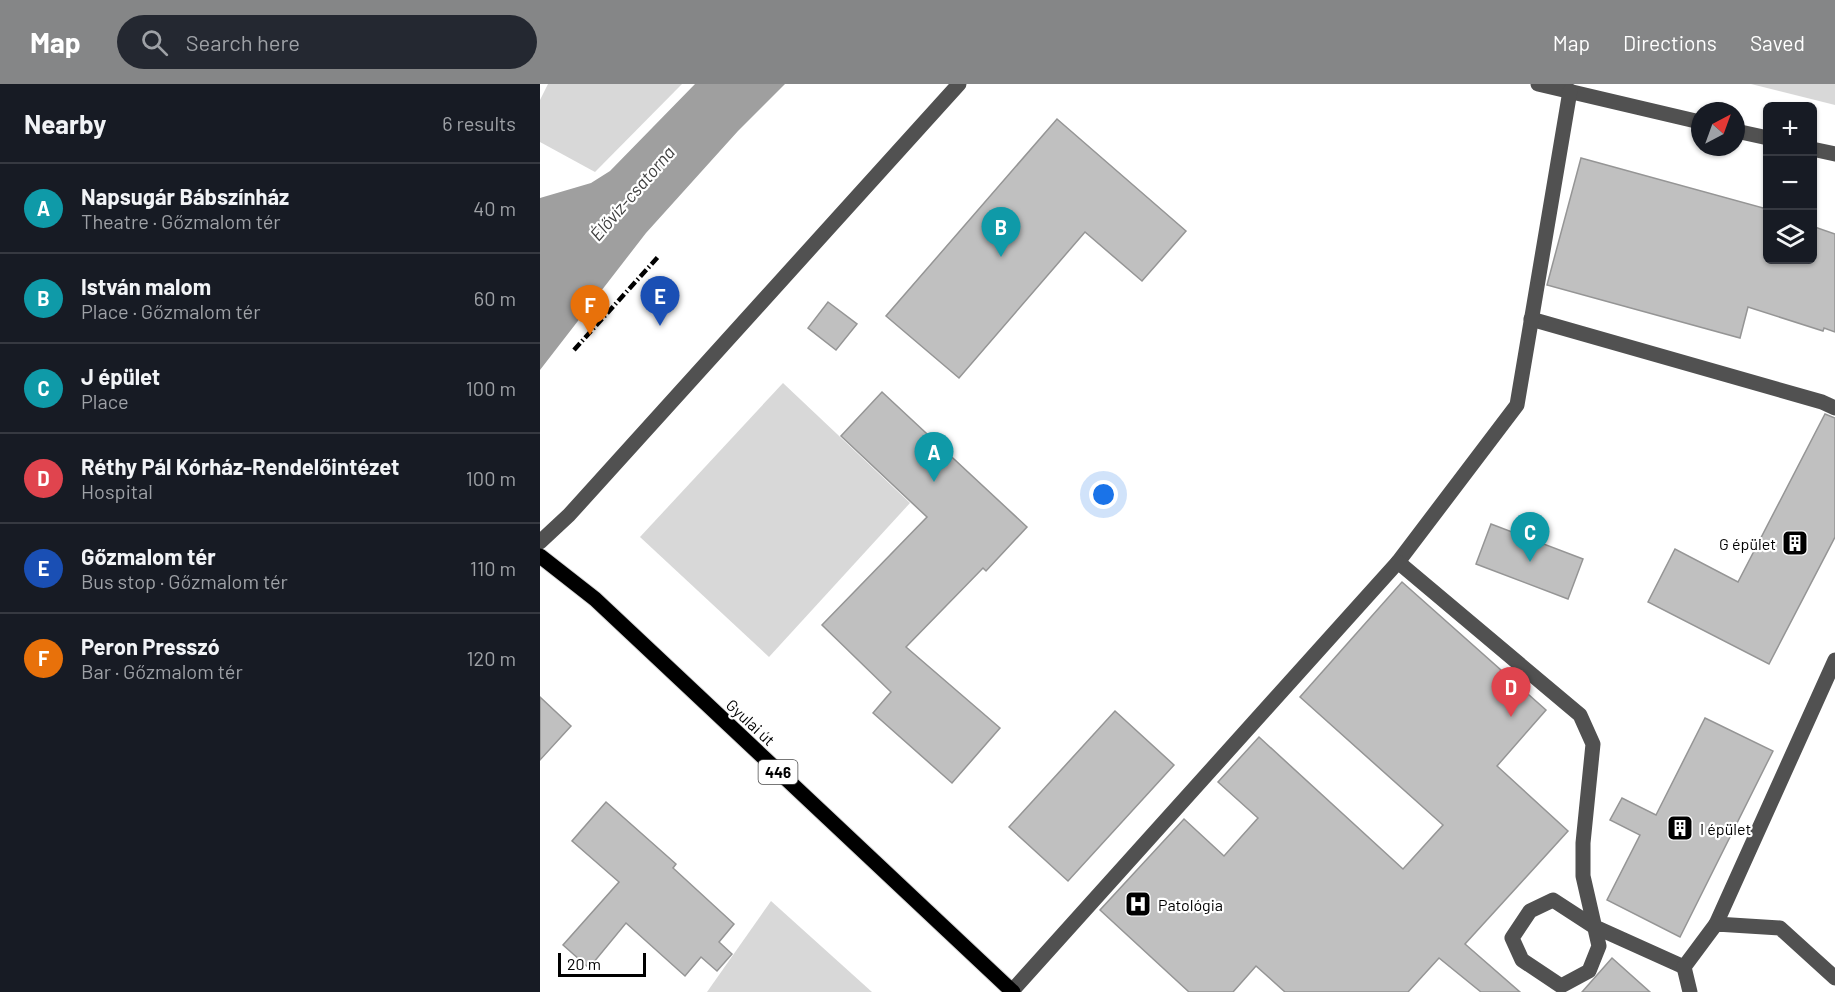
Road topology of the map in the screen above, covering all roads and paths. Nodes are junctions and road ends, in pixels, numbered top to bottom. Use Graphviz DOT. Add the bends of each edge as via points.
graph roads {
  1 [pos="959,84"];
  2 [pos="1538,84"];
  3 [pos="1570,91"];
  4 [pos="1691,120"];
  5 [pos="1745,133"];
  6 [pos="1763,137"];
  7 [pos="1817,150"];
  8 [pos="1835,154"];
  9 [pos="1532,319"];
  10 [pos="1835,408"];
  11 [pos="540,542"];
  12 [pos="540,556"];
  13 [pos="1398,562"];
  14 [pos="1835,660"];
  15 [pos="1716,924"];
  16 [pos="1593,926"];
  17 [pos="1684,967"];
  18 [pos="1835,978"];
  19 [pos="1012,991"];
  20 [pos="1690,992"];
  1 -- 11 [label="street" via="569,515"];
  2 -- 3 [label="street"];
  3 -- 4 [label="street"];
  3 -- 9 [label="street"];
  5 -- 6 [label="street"];
  7 -- 8 [label="street"];
  9 -- 10 [label="street"];
  9 -- 13 [label="street" via="1517,405"];
  12 -- 19 [label="main road, Gyulai út / 446" via="595,599"];
  13 -- 16 [label="street" via="1580,715 1593,744 1583,876"];
  13 -- 19 [label="street"];
  14 -- 15 [label="street"];
  15 -- 17 [label="street"];
  15 -- 18 [label="street" via="1780,928"];
  16 -- 16 [label="street" via="1553,900 1530,911 1512,938 1522,960 1561,986 1589,972 1599,946"];
  16 -- 17 [label="street"];
  17 -- 20 [label="street"];
}
